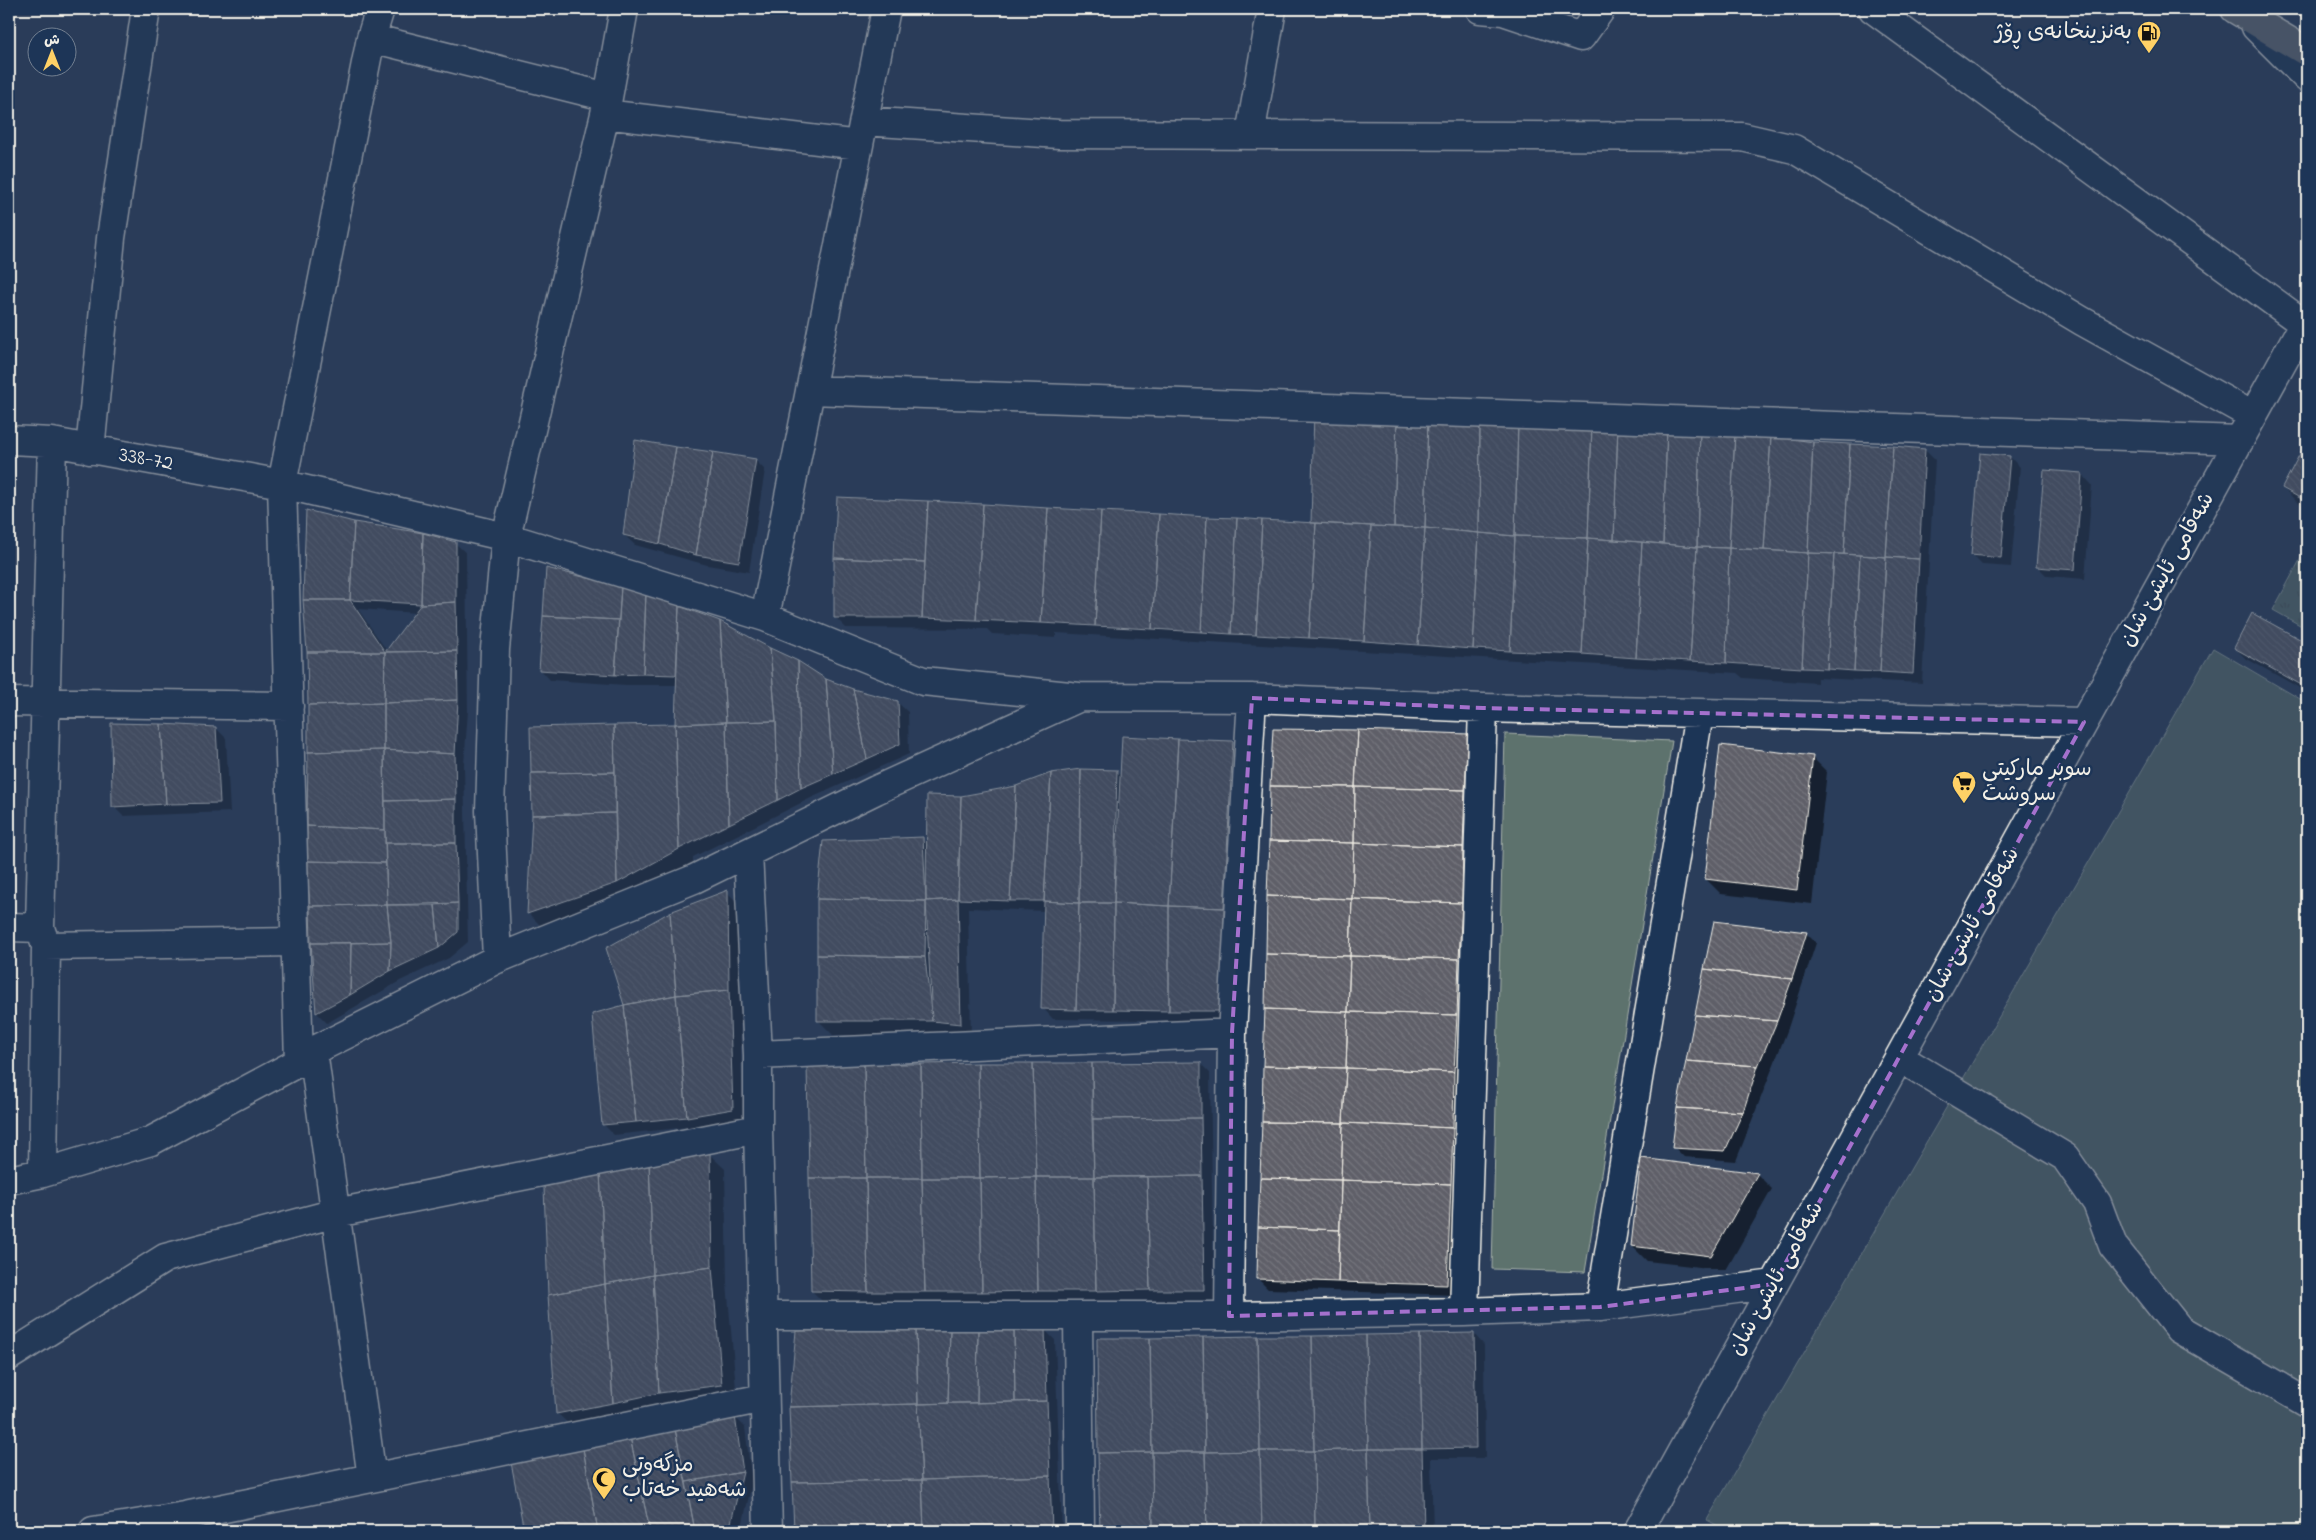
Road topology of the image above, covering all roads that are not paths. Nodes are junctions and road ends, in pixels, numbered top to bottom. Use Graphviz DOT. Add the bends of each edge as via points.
graph roads {
  1 [pos="146,9"];
  2 [pos="380,9"];
  3 [pos="624,9"];
  4 [pos="886,9"];
  5 [pos="1272,9"];
  6 [pos="1480,9"];
  7 [pos="1601,9"];
  8 [pos="1873,9"];
  9 [pos="2239,11"];
  10 [pos="371,38"];
  11 [pos="2307,52"];
  12 [pos="2307,78"];
  13 [pos="607,106"];
  14 [pos="861,133"];
  15 [pos="1250,136"];
  16 [pos="2305,321"];
  17 [pos="810,390"];
  18 [pos="2253,416"];
  19 [pos="9,440"];
  20 [pos="2240,440"];
  21 [pos="52,442"];
  22 [pos="90,450"];
  23 [pos="282,484"];
  24 [pos="506,537"];
  25 [pos="765,617"];
  26 [pos="1079,697"];
  27 [pos="1252,698"];
  28 [pos="9,702"];
  29 [pos="46,703"];
  30 [pos="289,706"];
  31 [pos="1484,708"];
  32 [pos="1699,714"];
  33 [pos="2084,722"];
  34 [pos="748,853"];
  35 [pos="9,927"];
  36 [pos="43,937"];
  37 [pos="295,942"];
  38 [pos="497,959"];
  39 [pos="1232,1033"];
  40 [pos="758,1055"];
  41 [pos="306,1057"];
  42 [pos="1900,1058"];
  43 [pos="758,1129"];
  44 [pos="44,1173"];
  45 [pos="9,1180"];
  46 [pos="336,1213"];
  47 [pos="1774,1284"];
  48 [pos="1600,1307"];
  49 [pos="1464,1312"];
  50 [pos="762,1316"];
  51 [pos="1078,1316"];
  52 [pos="1229,1316"];
  53 [pos="9,1356"];
  54 [pos="764,1398"];
  55 [pos="2307,1402"];
  56 [pos="372,1478"];
  57 [pos="187,1523"];
  58 [pos="1643,1530"];
  59 [pos="93,1531"];
  60 [pos="768,1531"];
  61 [pos="1080,1531"];
  1 -- 22 [label="street" via="111,238"];
  2 -- 10 [label="street"];
  3 -- 13 [label="street"];
  4 -- 14 [label="street"];
  5 -- 15 [label="street"];
  6 -- 7 [label="street" via="1503,11 1581,37"];
  8 -- 16 [label="street"];
  9 -- 11 [label="main road"];
  9 -- 12 [label="street"];
  10 -- 13 [label="street"];
  10 -- 23 [label="street"];
  13 -- 14 [label="street"];
  13 -- 24 [label="street"];
  14 -- 15 [label="street"];
  14 -- 17 [label="street"];
  15 -- 18 [label="street" via="1742,137 1794,149 2082,321"];
  16 -- 18 [label="street, شەقامی ئایشێ شان"];
  17 -- 20 [label="street"];
  17 -- 25 [label="street"];
  18 -- 20 [label="street, شەقامی ئایشێ شان"];
  19 -- 21 [label="street, 338-72"];
  20 -- 33 [label="street, شەقامی ئایشێ شان"];
  21 -- 22 [label="street, 338-72"];
  21 -- 29 [label="street"];
  22 -- 23 [label="street, 338-72"];
  23 -- 24 [label="street, 338-72"];
  23 -- 30 [label="street"];
  24 -- 25 [label="street, 338-72"];
  24 -- 38 [label="street" via="495,649 490,811"];
  25 -- 26 [label="street, 338-72" via="923,682"];
  26 -- 27 [label="street, 338-72"];
  26 -- 34 [label="street"];
  27 -- 31 [label="street, 338-72"];
  27 -- 39 [label="street"];
  28 -- 29 [label="street"];
  29 -- 30 [label="street"];
  29 -- 36 [label="street"];
  30 -- 37 [label="street"];
  31 -- 32 [label="street, 338-72"];
  31 -- 49 [label="street"];
  32 -- 33 [label="street, 338-72"];
  32 -- 48 [label="street"];
  33 -- 42 [label="street, شەقامی ئایشێ شان"];
  34 -- 38 [label="street" via="694,879"];
  34 -- 40 [label="street"];
  35 -- 36 [label="street"];
  36 -- 37 [label="street"];
  36 -- 44 [label="street"];
  37 -- 41 [label="street"];
  38 -- 41 [label="street"];
  39 -- 40 [label="street"];
  39 -- 52 [label="street"];
  40 -- 43 [label="street"];
  41 -- 44 [label="street" via="151,1141"];
  41 -- 46 [label="street"];
  42 -- 47 [label="street, شەقامی ئایشێ شان"];
  42 -- 55 [label="street" via="2065,1157 2097,1203 2113,1246 2179,1329"];
  43 -- 46 [label="street"];
  43 -- 50 [label="street"];
  44 -- 45 [label="street"];
  46 -- 53 [label="street" via="165,1258"];
  46 -- 56 [label="street"];
  47 -- 48 [label="street"];
  47 -- 58 [label="street, شەقامی ئایشێ شان"];
  48 -- 49 [label="street"];
  49 -- 52 [label="street"];
  50 -- 51 [label="street"];
  50 -- 54 [label="street"];
  51 -- 52 [label="street"];
  51 -- 61 [label="street"];
  54 -- 56 [label="street"];
  54 -- 60 [label="street"];
  56 -- 57 [label="street"];
  57 -- 59 [label="street"];
}
